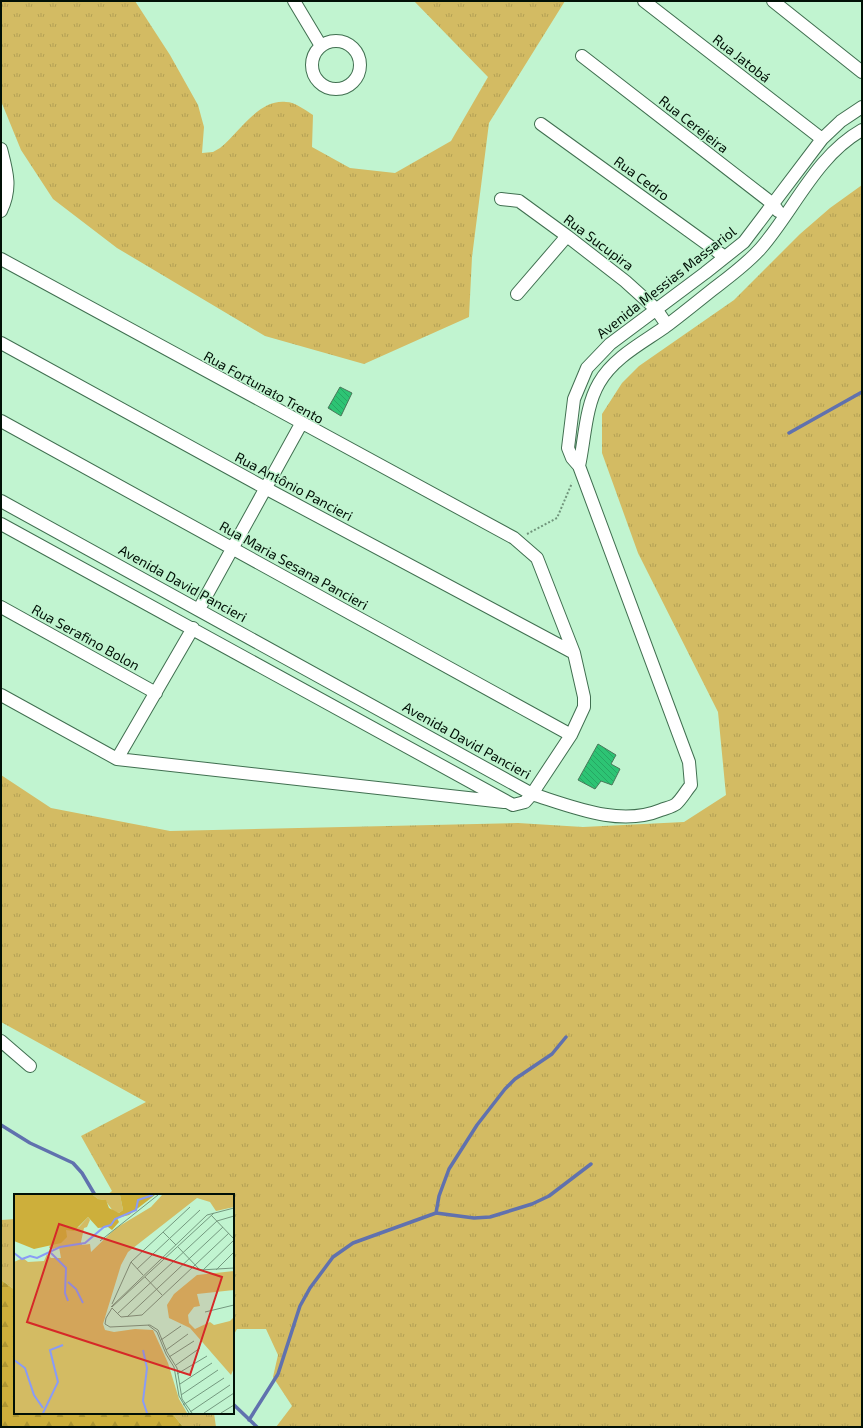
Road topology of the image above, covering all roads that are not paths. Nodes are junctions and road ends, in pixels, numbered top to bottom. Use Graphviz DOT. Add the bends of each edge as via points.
graph roads {
  1 [pos="294,1"];
  2 [pos="644,1"];
  3 [pos="773,1"];
  4 [pos="321,46"];
  5 [pos="582,56"];
  6 [pos="862,72"];
  7 [pos="862,107"];
  8 [pos="541,124"];
  9 [pos="862,130"];
  10 [pos="822,139"];
  11 [pos="1,149"];
  12 [pos="4,171"];
  13 [pos="501,199"];
  14 [pos="773,204"];
  15 [pos="1,211"];
  16 [pos="784,218"];
  17 [pos="567,236"];
  18 [pos="724,257"];
  19 [pos="1,260"];
  20 [pos="517,294"];
  21 [pos="656,310"];
  22 [pos="668,325"];
  23 [pos="1,343"];
  24 [pos="1,421"];
  25 [pos="302,424"];
  26 [pos="580,466"];
  27 [pos="267,489"];
  28 [pos="1,501"];
  29 [pos="1,524"];
  30 [pos="232,548"];
  31 [pos="1,607"];
  32 [pos="199,609"];
  33 [pos="193,628"];
  34 [pos="574,653"];
  35 [pos="156,693"];
  36 [pos="1,695"];
  37 [pos="571,735"];
  38 [pos="117,759"];
  39 [pos="532,794"];
  40 [pos="509,802"];
  41 [pos="1,1041"];
  42 [pos="30,1066"];
  1 -- 4 [label="street"];
  2 -- 10 [label="street, Rua Jatobá"];
  3 -- 6 [label="street"];
  5 -- 14 [label="street, Rua Cerejeira"];
  7 -- 10 [label="street, Avenida Messias Massariol" via="840,121"];
  8 -- 18 [label="street, Rua Cedro"];
  9 -- 16 [label="street" via="851,136 826,160"];
  10 -- 14 [label="street, Avenida Messias Massariol"];
  11 -- 12 [label="street"];
  12 -- 15 [label="street" via="8,192"];
  13 -- 17 [label="street, Rua Sucupira" via="519,201"];
  14 -- 16 [label="street, Rua Cerejeira"];
  14 -- 18 [label="street, Avenida Messias Massariol" via="744,242"];
  16 -- 22 [label="street" via="760,249 743,265"];
  17 -- 20 [label="street"];
  17 -- 21 [label="street, Rua Sucupira" via="625,281"];
  18 -- 21 [label="street, Avenida Messias Massariol"];
  19 -- 25 [label="street, Rua Fortunato Trento"];
  21 -- 22 [label="street, Rua Sucupira"];
  21 -- 26 [label="street, Avenida Messias Massariol" via="610,344 587,368 574,400 568,448 572,458"];
  22 -- 26 [label="street" via="623,356 599,384 589,416"];
  23 -- 27 [label="street, Rua Antônio Pancieri"];
  24 -- 30 [label="street, Rua Maria Sesana Pancieri"];
  25 -- 27 [label="street"];
  25 -- 34 [label="street, Rua Fortunato Trento" via="514,538 537,558"];
  26 -- 39 [label="street, Avenida Messias Massariol" via="689,762 691,785 675,804 655,813 631,818 591,811"];
  27 -- 30 [label="street"];
  27 -- 34 [label="street, Rua Antônio Pancieri"];
  28 -- 32 [label="street, Avenida David Pancieri"];
  29 -- 33 [label="street"];
  30 -- 32 [label="street"];
  30 -- 37 [label="street, Rua Maria Sesana Pancieri"];
  31 -- 35 [label="street, Rua Serafino Bolon"];
  32 -- 39 [label="street, Avenida David Pancieri"];
  33 -- 35 [label="street"];
  33 -- 40 [label="street"];
  34 -- 37 [label="street, Rua Fortunato Trento" via="583,690 584,707"];
  35 -- 38 [label="street"];
  36 -- 38 [label="street"];
  37 -- 39 [label="street, Rua Fortunato Trento"];
  38 -- 40 [label="street"];
  39 -- 40 [label="street, Avenida David Pancieri" via="522,804 513,805"];
  41 -- 42 [label="street"];
}
